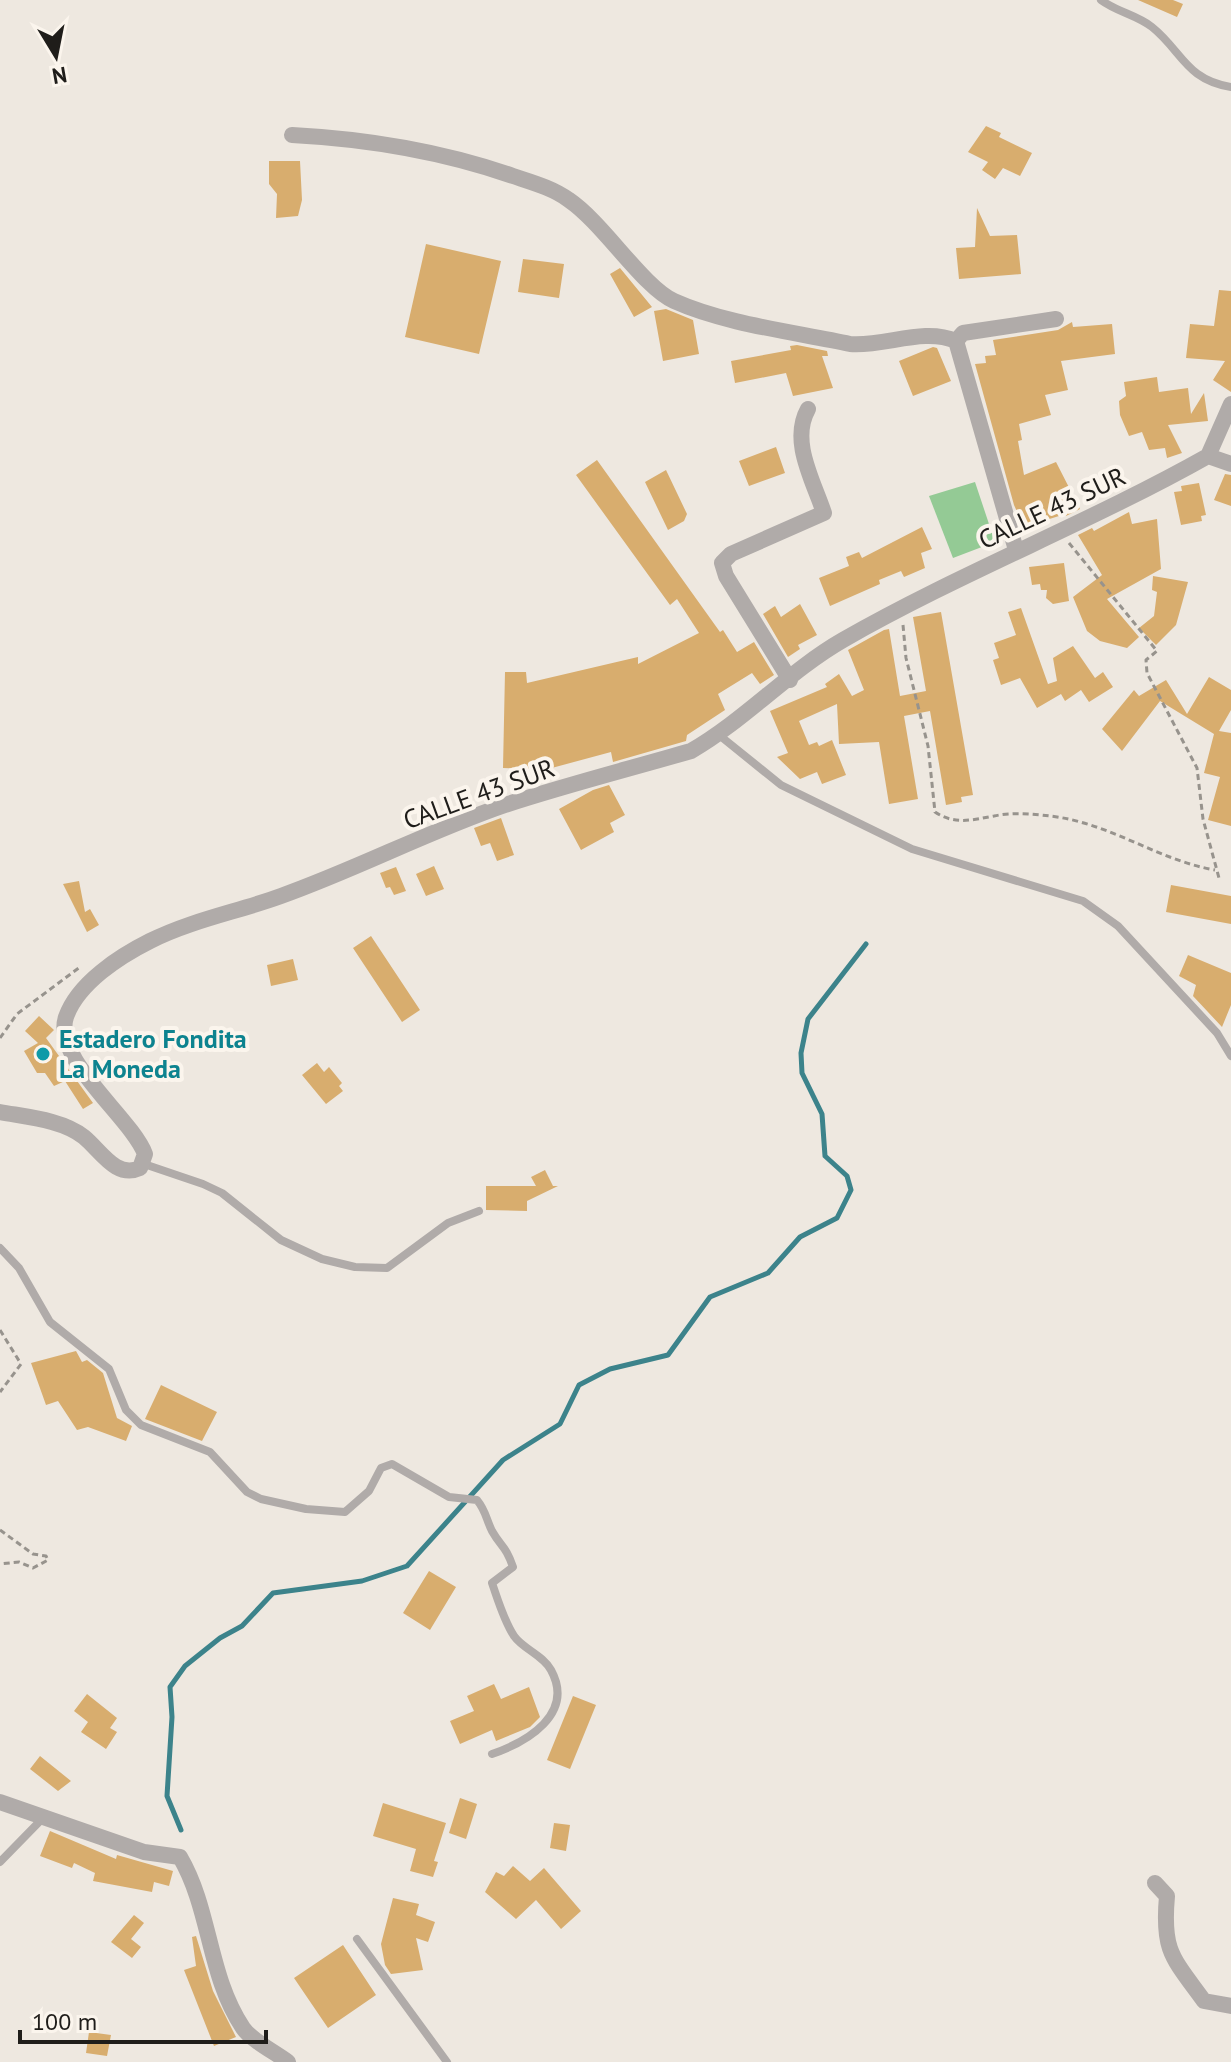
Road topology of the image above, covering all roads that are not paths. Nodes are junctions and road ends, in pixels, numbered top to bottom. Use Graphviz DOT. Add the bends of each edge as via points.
graph roads {
  1 [pos="1101,0"];
  2 [pos="1231,87"];
  3 [pos="292,135"];
  4 [pos="1056,319"];
  5 [pos="956,341"];
  6 [pos="1231,404"];
  7 [pos="808,409"];
  8 [pos="1208,456"];
  9 [pos="1231,464"];
  10 [pos="1016,550"];
  11 [pos="790,680"];
  12 [pos="719,735"];
  13 [pos="1231,1056"];
  14 [pos="0,1112"];
  15 [pos="144,1164"];
  16 [pos="479,1211"];
  17 [pos="0,1248"];
  18 [pos="492,1754"];
  19 [pos="0,1802"];
  20 [pos="42,1819"];
  21 [pos="0,1862"];
  22 [pos="1155,1883"];
  23 [pos="357,1939"];
  24 [pos="1231,2006"];
  25 [pos="288,2062"];
  26 [pos="447,2062"];
  1 -- 2 [label="lane" via="1152,27 1200,76"];
  3 -- 5 [label="street" via="422,149 567,198 670,300 700,314 868,346 931,336"];
  4 -- 5 [label="street" via="963,333"];
  5 -- 10 [label="street"];
  6 -- 8 [label="street"];
  7 -- 11 [label="street" via="800,424 801,447 824,513 731,554 722,563"];
  8 -- 9 [label="street"];
  8 -- 10 [label="street, CALLE 43 SUR"];
  10 -- 11 [label="street, CALLE 43 SUR" via="839,643"];
  11 -- 12 [label="street, CALLE 43 SUR"];
  12 -- 13 [label="lane" via="781,785 912,849 1083,901 1118,926 1217,1033"];
  12 -- 15 [label="street, CALLE 43 SUR" via="691,751 503,806 278,897 212,915 149,941 111,964 78,996 66,1018 66,1038 103,1098 141,1144"];
  14 -- 15 [label="street" via="81,1134 127,1172"];
  15 -- 16 [label="lane" via="222,1193 281,1240 355,1267 387,1268 448,1223"];
  17 -- 18 [label="lane" via="19,1268 50,1322 109,1369 126,1410 141,1425 210,1452 247,1492 285,1506 345,1512 369,1491 381,1468 392,1464 449,1497 477,1500 492,1531 507,1547 513,1567 492,1583 498,1599 515,1637 546,1664 557,1688 553,1712 542,1729 525,1742"];
  19 -- 20 [label="street"];
  20 -- 21 [label="lane"];
  20 -- 25 [label="street" via="144,1852 180,1857 202,1905 216,1968 244,2030"];
  22 -- 24 [label="street" via="1167,1896 1164,1933 1174,1959 1204,2001"];
  23 -- 26 [label="lane"];
}
